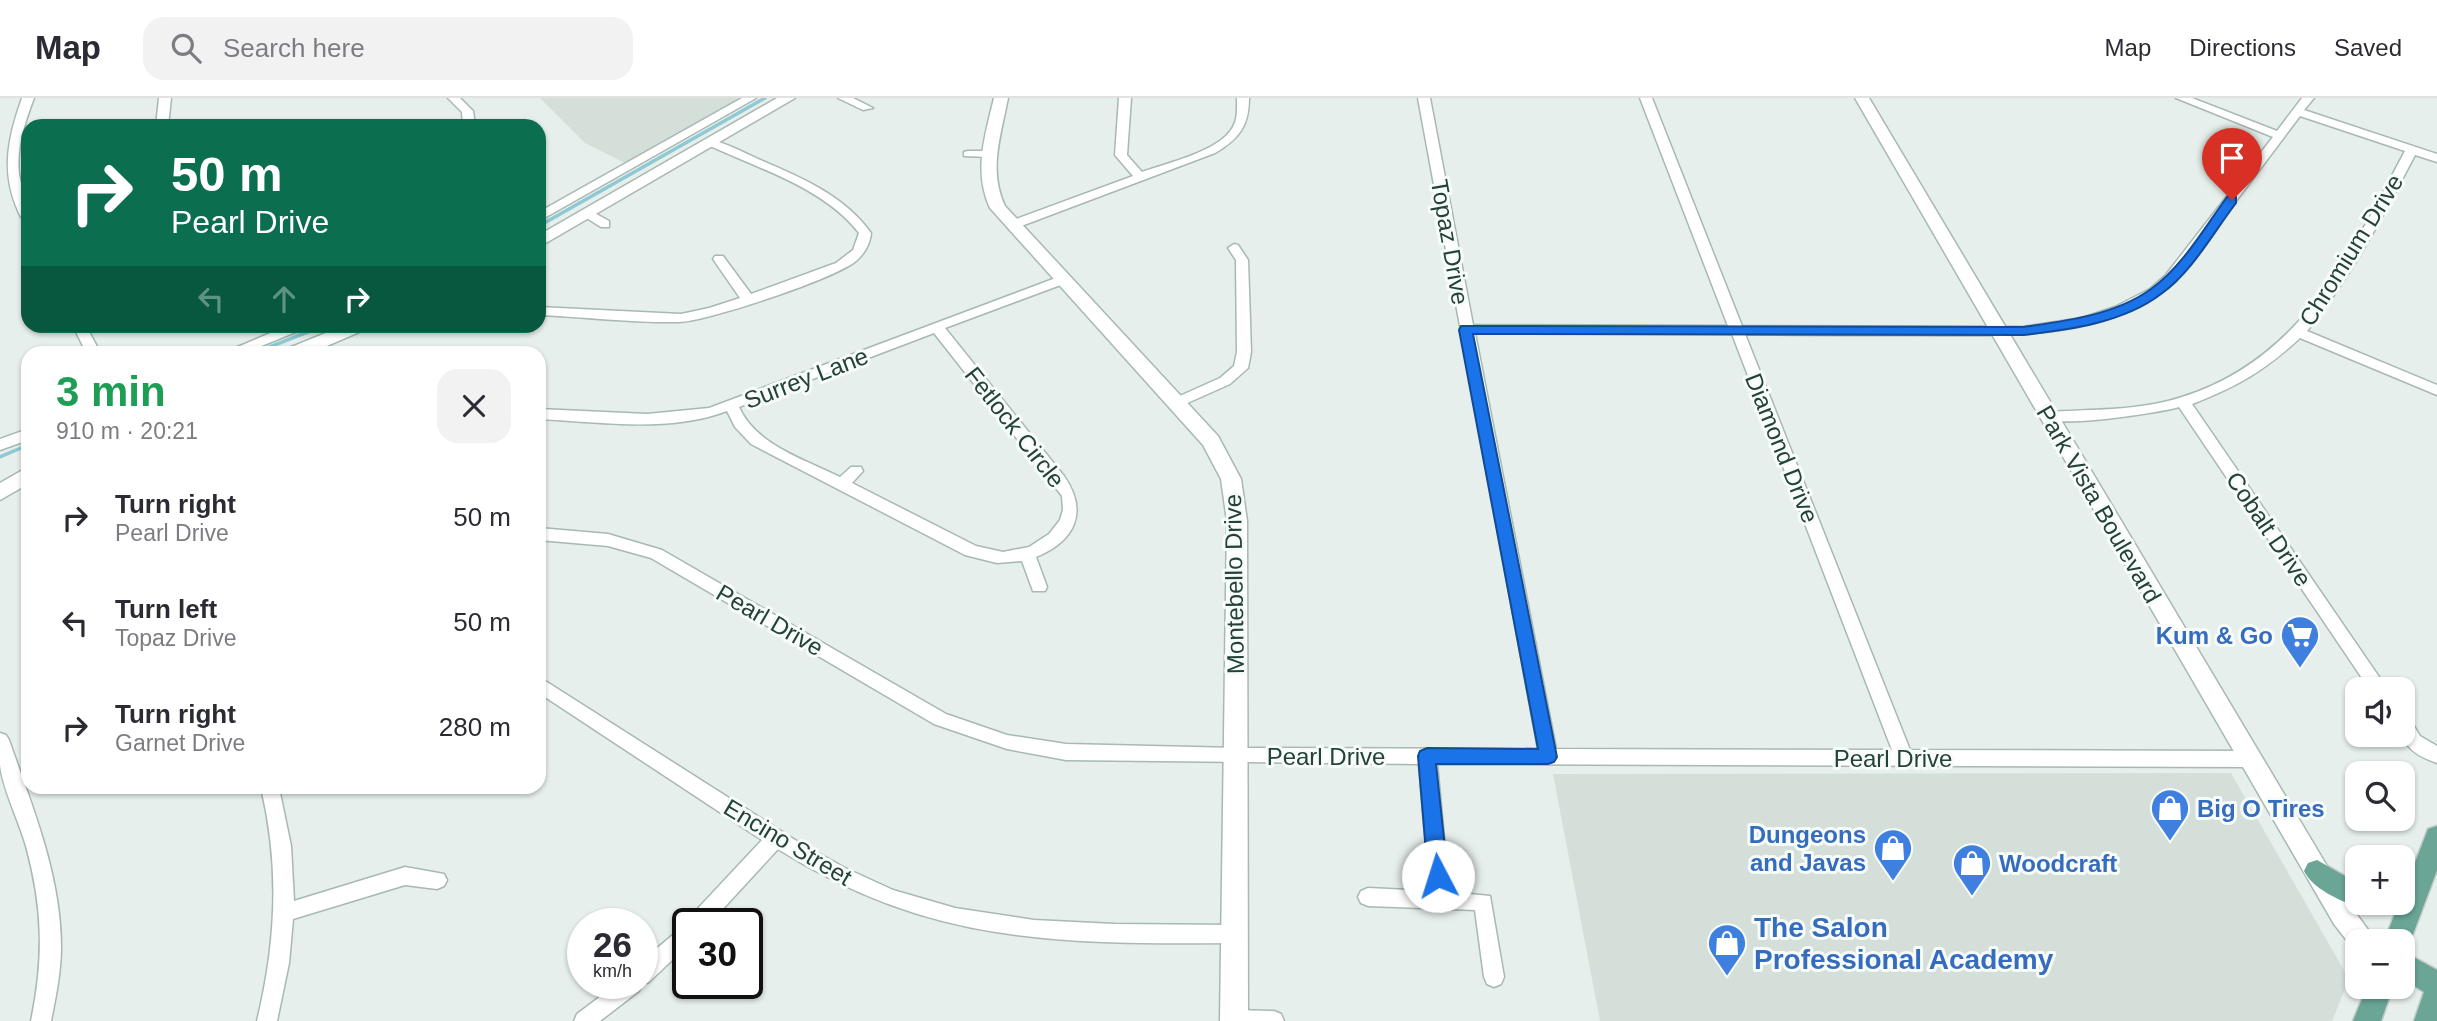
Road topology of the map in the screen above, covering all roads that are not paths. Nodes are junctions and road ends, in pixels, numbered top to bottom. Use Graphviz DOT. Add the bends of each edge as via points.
graph roads {
  1 [pos="28,98"];
  2 [pos="165,98"];
  3 [pos="454,98"];
  4 [pos="750,98"];
  5 [pos="788,98"];
  6 [pos="844,98"];
  7 [pos="1001,98"];
  8 [pos="1125,98"];
  9 [pos="1243,98"];
  10 [pos="1424,98"];
  11 [pos="1646,98"];
  12 [pos="1861,98"];
  13 [pos="2182,98"];
  14 [pos="2308,98"];
  15 [pos="867,108"];
  16 [pos="2298,112"];
  17 [pos="22,119"];
  18 [pos="163,119"];
  19 [pos="468,119"];
  20 [pos="21,122"];
  21 [pos="2280,136"];
  22 [pos="712,143"];
  23 [pos="1222,145"];
  24 [pos="2412,150"];
  25 [pos="1235,152"];
  26 [pos="2437,158"];
  27 [pos="1140,177"];
  28 [pos="21,205"];
  29 [pos="546,210"];
  30 [pos="589,214"];
  31 [pos="605,223"];
  32 [pos="1012,225"];
  33 [pos="546,238"];
  34 [pos="1234,248"];
  35 [pos="719,259"];
  36 [pos="1061,280"];
  37 [pos="748,300"];
  38 [pos="546,311"];
  39 [pos="938,328"];
  40 [pos="1466,330"];
  41 [pos="1736,331"];
  42 [pos="1998,331"];
  43 [pos="271,333"];
  44 [pos="341,333"];
  45 [pos="2300,333"];
  46 [pos="244,346"];
  47 [pos="309,346"];
  48 [pos="2437,390"];
  49 [pos="1178,402"];
  50 [pos="2183,402"];
  51 [pos="732,406"];
  52 [pos="546,414"];
  53 [pos="2049,417"];
  54 [pos="21,437"];
  55 [pos="0,445"];
  56 [pos="856,471"];
  57 [pos="21,479"];
  58 [pos="841,484"];
  59 [pos="0,493"];
  60 [pos="546,535"];
  61 [pos="1027,555"];
  62 [pos="1039,587"];
  63 [pos="2371,677"];
  64 [pos="546,689"];
  65 [pos="0,740"];
  66 [pos="2415,742"];
  67 [pos="2437,755"];
  68 [pos="1236,756"];
  69 [pos="1427,756"];
  70 [pos="1548,757"];
  71 [pos="1904,758"];
  72 [pos="2249,760"];
  73 [pos="271,794"];
  74 [pos="2437,836"];
  75 [pos="776,838"];
  76 [pos="2317,871"];
  77 [pos="2415,877"];
  78 [pos="437,880"];
  79 [pos="2345,890"];
  80 [pos="1368,898"];
  81 [pos="1440,900"];
  82 [pos="711,908"];
  83 [pos="284,913"];
  84 [pos="2354,929"];
  85 [pos="1234,934"];
  86 [pos="672,947"];
  87 [pos="658,960"];
  88 [pos="2415,964"];
  89 [pos="2437,969"];
  90 [pos="2415,970"];
  91 [pos="1494,977"];
  92 [pos="2437,985"];
  93 [pos="2437,994"];
  94 [pos="613,999"];
  95 [pos="2375,999"];
  96 [pos="41,1021"];
  97 [pos="267,1021"];
  98 [pos="584,1021"];
  99 [pos="1234,1021"];
  100 [pos="1274,1021"];
  101 [pos="2367,1021"];
  102 [pos="2428,1021"];
  1 -- 17 [label="street"];
  2 -- 18 [label="street"];
  3 -- 19 [label="street" via="467,111"];
  4 -- 29 [label="street"];
  5 -- 22 [label="street"];
  6 -- 15 [label="street"];
  7 -- 32 [label="street, Montebello Drive" via="978,154 998,208"];
  8 -- 27 [label="street" via="1121,155"];
  9 -- 23 [label="street" via="1240,127"];
  10 -- 40 [label="street, Topaz Drive"];
  11 -- 41 [label="street, Diamond Drive"];
  12 -- 42 [label="street, Park Vista Boulevard"];
  13 -- 21 [label="street"];
  14 -- 16 [label="street"];
  16 -- 21 [label="street"];
  16 -- 24 [label="street"];
  20 -- 28 [label="street" via="11,156"];
  21 -- 42 [label="street" via="2183,264 2156,292 2089,321"];
  22 -- 30 [label="street"];
  22 -- 37 [label="street" via="837,203 855,217 865,233 862,249 847,262"];
  23 -- 25 [label="street"];
  23 -- 27 [label="street"];
  24 -- 26 [label="street"];
  24 -- 45 [label="street, Chromium Drive" via="2314,318"];
  27 -- 32 [label="street"];
  30 -- 31 [label="street"];
  30 -- 33 [label="street"];
  32 -- 36 [label="street, Montebello Drive"];
  34 -- 49 [label="street" via="1242,261 1241,368 1225,381"];
  35 -- 37 [label="street"];
  36 -- 39 [label="street, Surrey Lane"];
  36 -- 49 [label="street, Montebello Drive"];
  37 -- 38 [label="street" via="674,318"];
  39 -- 51 [label="street, Surrey Lane"];
  39 -- 61 [label="street, Fetlock Circle" via="1070,500 1068,521 1059,534"];
  40 -- 41 [label="street"];
  40 -- 70 [label="street, Topaz Drive"];
  41 -- 42 [label="street"];
  41 -- 71 [label="street, Diamond Drive"];
  42 -- 53 [label="street, Park Vista Boulevard"];
  43 -- 46 [label="street"];
  44 -- 47 [label="street"];
  45 -- 48 [label="street"];
  45 -- 50 [label="street, Chromium Drive" via="2245,376"];
  49 -- 68 [label="street, Montebello Drive" via="1220,454 1235,492"];
  50 -- 53 [label="street, Chromium Drive"];
  50 -- 63 [label="street, Cobalt Drive"];
  51 -- 52 [label="street, Surrey Lane" via="654,420"];
  51 -- 58 [label="street" via="740,424 756,440"];
  53 -- 72 [label="street, Park Vista Boulevard"];
  54 -- 55 [label="street"];
  56 -- 58 [label="street"];
  57 -- 59 [label="street"];
  58 -- 61 [label="street" via="971,551 1002,558"];
  60 -- 68 [label="street, Pearl Drive" via="608,540 656,554 940,719 983,735 1066,752"];
  61 -- 62 [label="street"];
  64 -- 75 [label="street, Encino Street"];
  65 -- 96 [label="street" via="47,889 52,960"];
  66 -- 67 [label="street"];
  68 -- 69 [label="street, Pearl Drive"];
  68 -- 85 [label="street, Montebello Drive"];
  69 -- 70 [label="street, Pearl Drive"];
  69 -- 81 [label="street"];
  70 -- 71 [label="street, Pearl Drive"];
  71 -- 72 [label="street, Pearl Drive"];
  72 -- 76 [label="street, Park Vista Boulevard"];
  73 -- 83 [label="street" via="282,838"];
  74 -- 77 [label="main road"];
  75 -- 82 [label="street"];
  75 -- 85 [label="street, Encino Street" via="874,891 961,918 1051,930"];
  76 -- 79 [label="main road"];
  76 -- 84 [label="street, Park Vista Boulevard"];
  78 -- 83 [label="street" via="405,876"];
  80 -- 81 [label="street"];
  81 -- 91 [label="street" via="1483,902"];
  83 -- 97 [label="street"];
  85 -- 99 [label="street, Montebello Drive"];
  86 -- 87 [label="street"];
  88 -- 89 [label="main road"];
  90 -- 92 [label="main road"];
  93 -- 102 [label="main road"];
  94 -- 98 [label="street"];
  95 -- 101 [label="main road"];
  99 -- 100 [label="street"];
}
